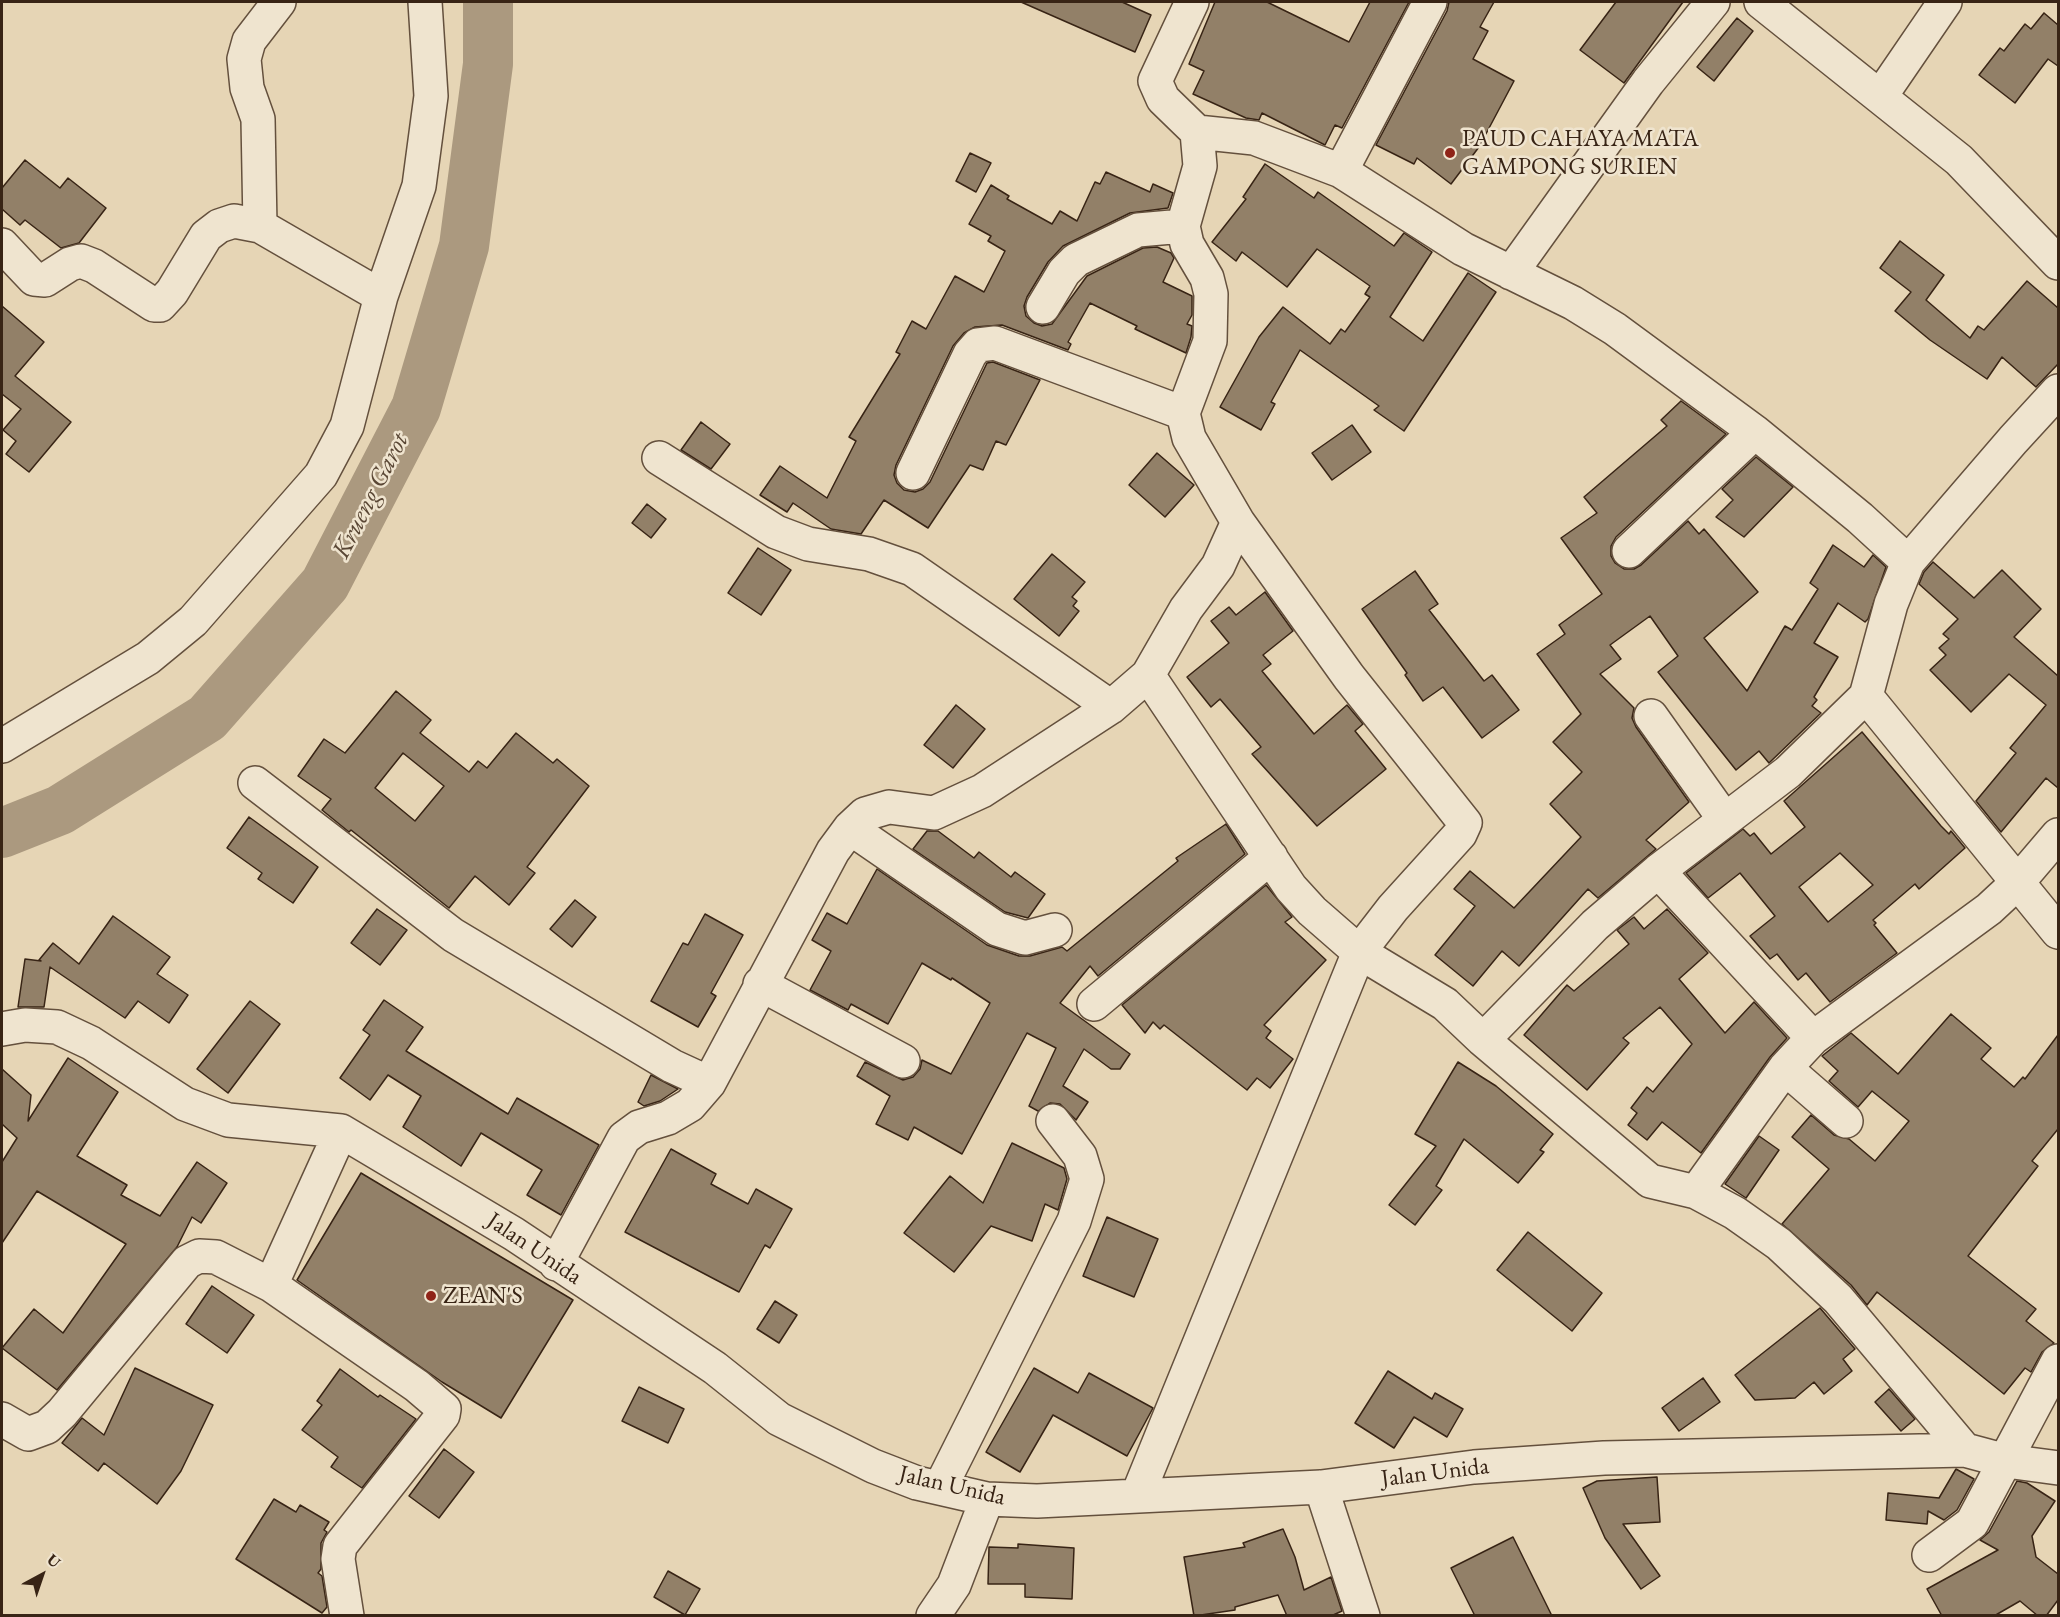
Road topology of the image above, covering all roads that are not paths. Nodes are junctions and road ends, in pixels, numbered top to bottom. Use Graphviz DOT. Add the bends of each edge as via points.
graph roads {
  1 [pos="279,2"];
  2 [pos="425,2"];
  3 [pos="1192,2"];
  4 [pos="1430,2"];
  5 [pos="1713,2"];
  6 [pos="1944,2"];
  7 [pos="1773,5"];
  8 [pos="1880,97"];
  9 [pos="1197,132"];
  10 [pos="1341,171"];
  11 [pos="260,226"];
  12 [pos="1183,226"];
  13 [pos="2,245"];
  14 [pos="2058,263"];
  15 [pos="1511,273"];
  16 [pos="381,296"];
  17 [pos="1043,306"];
  18 [pos="2058,391"];
  19 [pos="1183,413"];
  20 [pos="1755,432"];
  21 [pos="659,458"];
  22 [pos="913,473"];
  23 [pos="1238,522"];
  24 [pos="1629,551"];
  25 [pos="1908,562"];
  26 [pos="1148,675"];
  27 [pos="1866,696"];
  28 [pos="1111,708"];
  29 [pos="1652,716"];
  30 [pos="2,746"];
  31 [pos="255,783"];
  32 [pos="1725,820"];
  33 [pos="850,828"];
  34 [pos="2058,835"];
  35 [pos="1271,857"];
  36 [pos="1658,871"];
  37 [pos="2017,883"];
  38 [pos="1055,930"];
  39 [pos="2058,932"];
  40 [pos="1359,951"];
  41 [pos="760,984"];
  42 [pos="1094,1004"];
  43 [pos="2,1029"];
  44 [pos="1813,1038"];
  45 [pos="1483,1040"];
  46 [pos="903,1061"];
  47 [pos="1785,1068"];
  48 [pos="709,1083"];
  49 [pos="1053,1121"];
  50 [pos="1846,1121"];
  51 [pos="341,1131"];
  52 [pos="1695,1191"];
  53 [pos="556,1264"];
  54 [pos="271,1286"];
  55 [pos="2058,1361"];
  56 [pos="2,1419"];
  57 [pos="1965,1449"];
  58 [pos="2006,1461"];
  59 [pos="2058,1468"];
  60 [pos="1321,1486"];
  61 [pos="940,1488"];
  62 [pos="1138,1494"];
  63 [pos="987,1499"];
  64 [pos="1929,1555"];
  65 [pos="347,1616"];
  66 [pos="933,1616"];
  67 [pos="1363,1616"];
  1 -- 11 [label="street" via="249,41 244,59 247,88 258,119"];
  2 -- 16 [label="street" via="431,96 419,186"];
  3 -- 9 [label="street" via="1155,81 1163,99"];
  4 -- 10 [label="street"];
  5 -- 15 [label="street" via="1648,82"];
  6 -- 8 [label="street"];
  7 -- 8 [label="street"];
  8 -- 14 [label="street" via="1959,160"];
  9 -- 10 [label="street" via="1254,138"];
  9 -- 12 [label="street" via="1200,166"];
  10 -- 15 [label="street" via="1463,249"];
  11 -- 13 [label="street" via="234,221 206,236 160,305 81,261 45,280 34,279"];
  11 -- 16 [label="street"];
  12 -- 17 [label="street" via="1138,230 1076,260"];
  12 -- 19 [label="street" via="1187,244 1207,278 1212,310 1210,341"];
  15 -- 20 [label="street" via="1615,329"];
  16 -- 30 [label="street" via="347,426 321,475 193,621 148,658"];
  18 -- 25 [label="street"];
  19 -- 22 [label="street" via="995,343 978,345 970,354"];
  19 -- 23 [label="street" via="1189,438"];
  20 -- 24 [label="street"];
  20 -- 25 [label="street"];
  21 -- 28 [label="street" via="776,532 808,544 869,554 912,569"];
  23 -- 26 [label="street" via="1218,566 1186,609"];
  23 -- 40 [label="street" via="1349,677 1465,823 1460,834"];
  25 -- 27 [label="street" via="1891,604"];
  26 -- 28 [label="street"];
  26 -- 35 [label="street"];
  27 -- 32 [label="street" via="1788,771"];
  27 -- 37 [label="street"];
  28 -- 33 [label="street" via="982,791 933,813 889,807 865,814"];
  29 -- 32 [label="street"];
  31 -- 48 [label="street" via="453,935 672,1066"];
  32 -- 36 [label="street"];
  33 -- 38 [label="street" via="997,929 1025,938"];
  33 -- 41 [label="street" via="833,851"];
  34 -- 37 [label="street"];
  35 -- 40 [label="street" via="1312,911"];
  35 -- 42 [label="street"];
  36 -- 44 [label="street"];
  36 -- 45 [label="street" via="1595,925"];
  37 -- 39 [label="street"];
  37 -- 44 [label="street" via="1989,909"];
  40 -- 45 [label="street" via="1446,1004"];
  40 -- 62 [label="street"];
  41 -- 46 [label="street"];
  41 -- 48 [label="street"];
  43 -- 51 [label="street, Jalan Unida" via="25,1025 57,1027 91,1043 185,1104 228,1120"];
  44 -- 47 [label="street"];
  45 -- 52 [label="street" via="1650,1181"];
  47 -- 50 [label="street"];
  47 -- 52 [label="street"];
  48 -- 53 [label="street" via="690,1105 668,1118 639,1127 624,1138"];
  49 -- 61 [label="street" via="1080,1156 1087,1179 1074,1221"];
  51 -- 53 [label="street, Jalan Unida" via="458,1199"];
  51 -- 54 [label="street"];
  52 -- 57 [label="street" via="1779,1244 1838,1299"];
  53 -- 61 [label="street, Jalan Unida" via="714,1368 779,1419 873,1466"];
  54 -- 56 [label="street" via="216,1257 199,1256 187,1263 62,1413 27,1434"];
  54 -- 65 [label="street" via="417,1386 444,1409 340,1546 338,1559"];
  55 -- 58 [label="street"];
  57 -- 58 [label="street, Jalan Unida"];
  57 -- 60 [label="street, Jalan Unida" via="1604,1458 1474,1467"];
  58 -- 59 [label="street, Jalan Unida"];
  58 -- 64 [label="street" via="1972,1523"];
  60 -- 62 [label="street, Jalan Unida"];
  60 -- 67 [label="street"];
  61 -- 63 [label="street, Jalan Unida"];
  62 -- 63 [label="street, Jalan Unida" via="1037,1501"];
  63 -- 66 [label="street" via="954,1585"];
}
